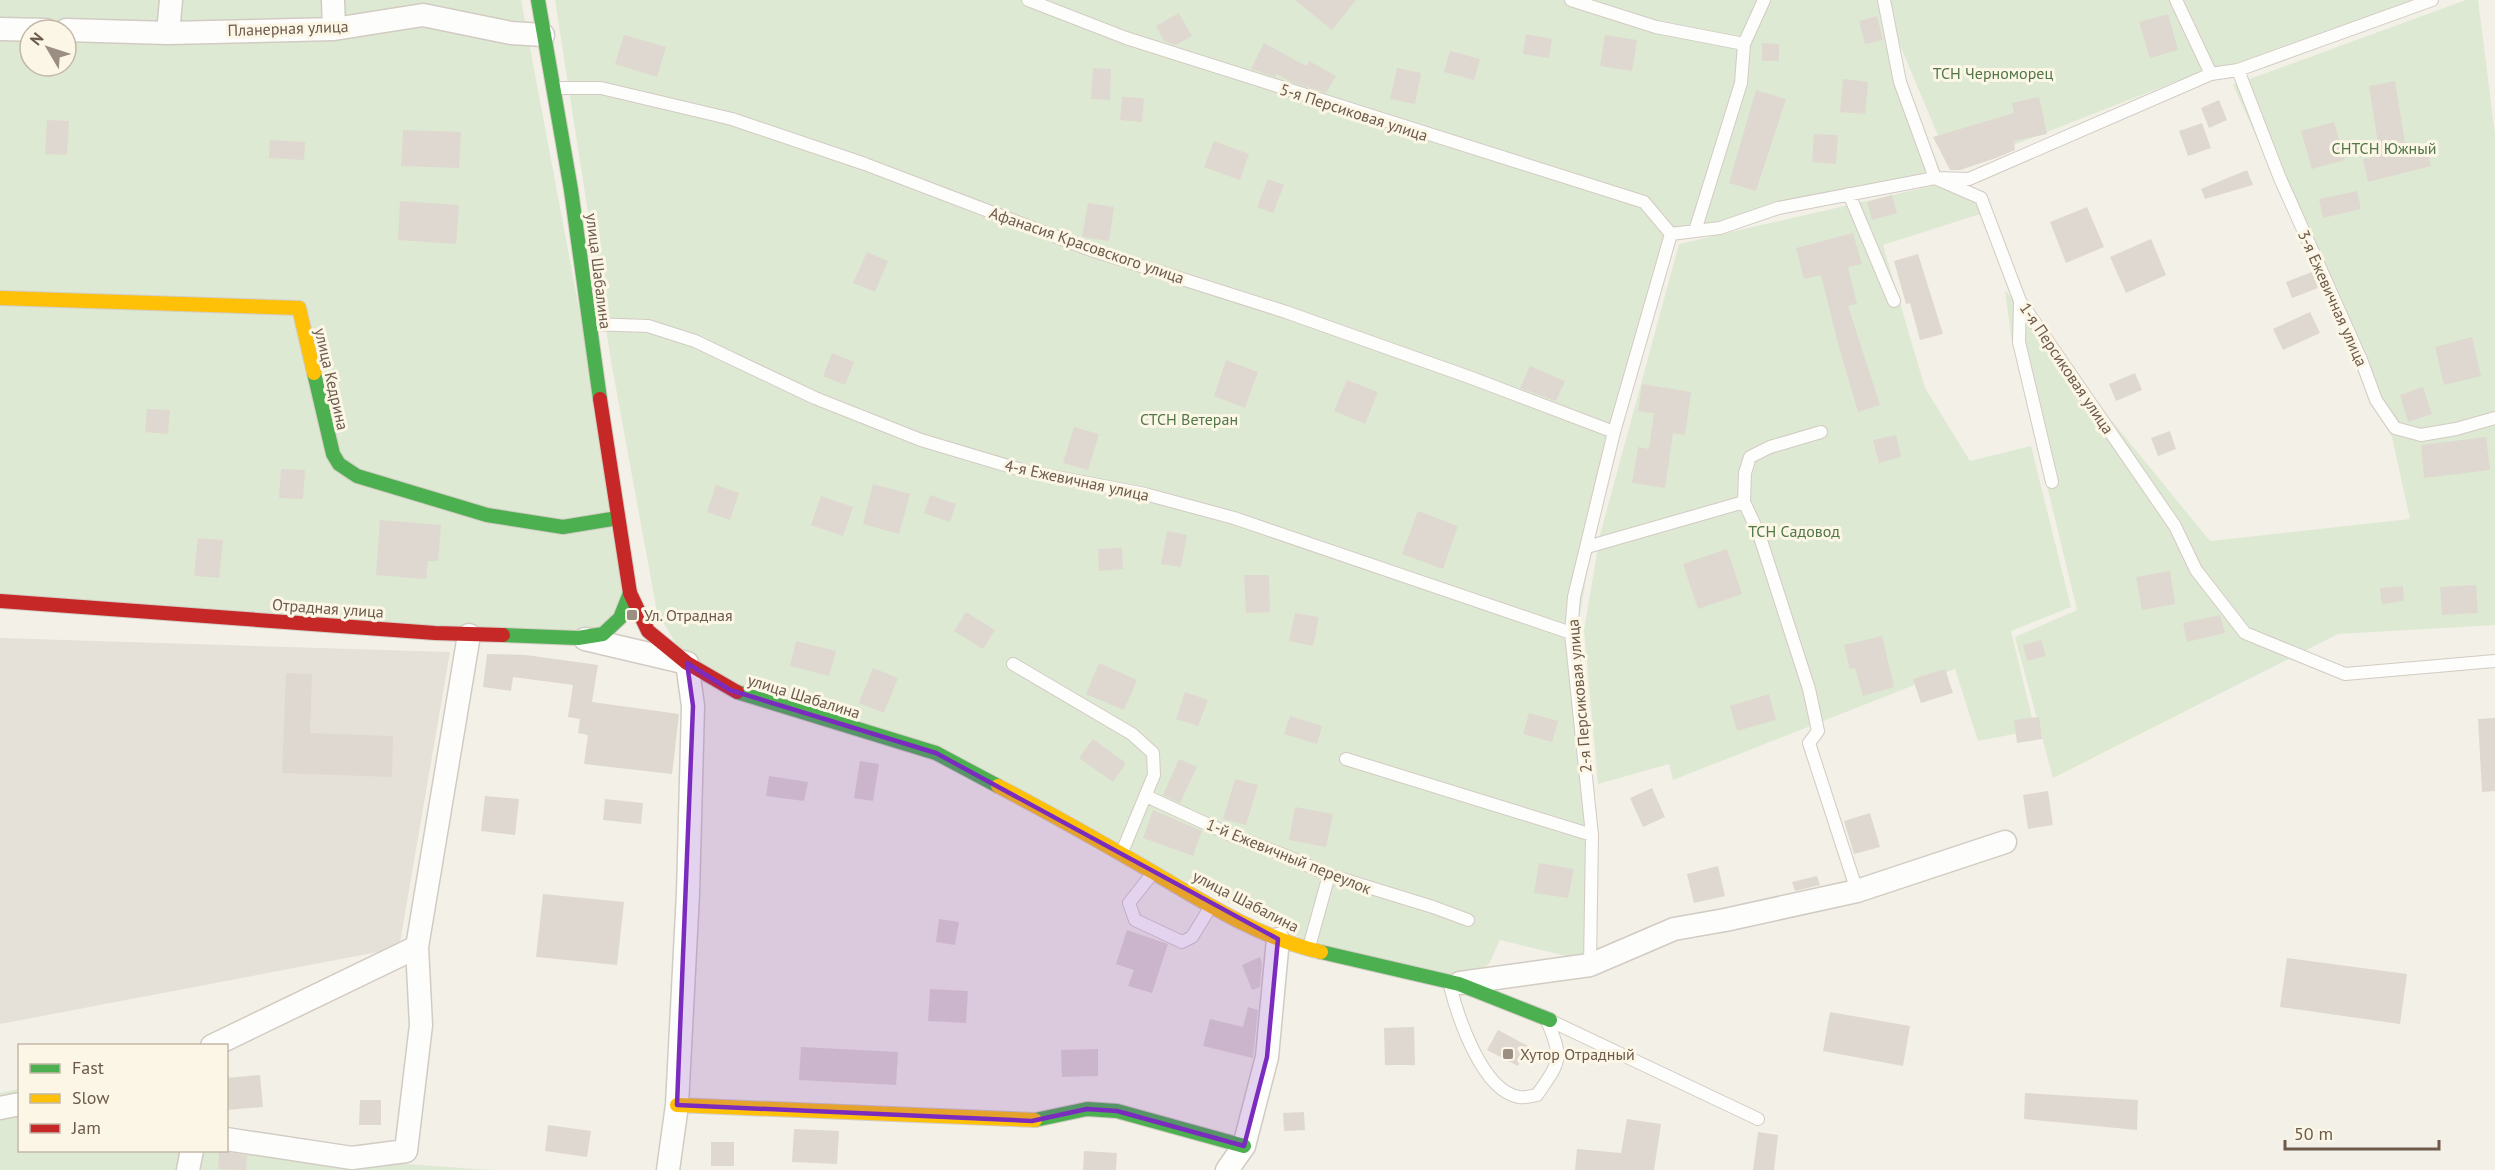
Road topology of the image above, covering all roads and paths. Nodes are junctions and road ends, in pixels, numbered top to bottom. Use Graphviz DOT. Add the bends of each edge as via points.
graph roads {
  1 [pos="171,0"];
  2 [pos="333,0"];
  3 [pos="538,0"];
  4 [pos="1028,0"];
  5 [pos="1571,0"];
  6 [pos="1764,0"];
  7 [pos="1884,0"];
  8 [pos="2176,0"];
  9 [pos="2432,0"];
  10 [pos="0,29"];
  11 [pos="18,29"];
  12 [pos="333,29"];
  13 [pos="78,30"];
  14 [pos="168,33"];
  15 [pos="543,35"];
  16 [pos="1744,44"];
  17 [pos="2238,70"];
  18 [pos="2211,74"];
  19 [pos="552,88"];
  20 [pos="1935,178"];
  21 [pos="1849,194"];
  22 [pos="1695,231"];
  23 [pos="1671,234"];
  24 [pos="0,298"];
  25 [pos="1894,301"];
  26 [pos="2020,301"];
  27 [pos="589,324"];
  28 [pos="2495,418"];
  29 [pos="1614,432"];
  30 [pos="1821,432"];
  31 [pos="2052,483"];
  32 [pos="1744,502"];
  33 [pos="618,518"];
  34 [pos="1587,547"];
  35 [pos="630,593"];
  36 [pos="0,601"];
  37 [pos="1571,633"];
  38 [pos="469,635"];
  39 [pos="578,638"];
  40 [pos="2495,661"];
  41 [pos="687,663"];
  42 [pos="1012,664"];
  43 [pos="1346,759"];
  44 [pos="1146,796"];
  45 [pos="1592,835"];
  46 [pos="2005,842"];
  47 [pos="1121,853"];
  48 [pos="1153,873"];
  49 [pos="1329,875"];
  50 [pos="1857,891"];
  51 [pos="1211,906"];
  52 [pos="1468,920"];
  53 [pos="1278,939"];
  54 [pos="417,947"];
  55 [pos="1309,949"];
  56 [pos="1590,965"];
  57 [pos="1454,982"];
  58 [pos="1548,1020"];
  59 [pos="216,1044"];
  60 [pos="18,1104"];
  61 [pos="677,1105"];
  62 [pos="0,1108"];
  63 [pos="1758,1119"];
  64 [pos="228,1139"];
  65 [pos="1244,1146"];
  66 [pos="192,1152"];
  67 [pos="188,1170"];
  68 [pos="668,1170"];
  69 [pos="1227,1170"];
  1 -- 14 [label="street"];
  2 -- 12 [label="street"];
  3 -- 15 [label="street, улица Шабалина"];
  4 -- 23 [label="lane, 5-я Персиковая улица" via="1126,38 1644,202"];
  5 -- 16 [label="lane" via="1656,27"];
  6 -- 16 [label="lane"];
  7 -- 20 [label="lane" via="1900,82"];
  8 -- 18 [label="lane"];
  9 -- 17 [label="lane"];
  10 -- 11 [label="street"];
  12 -- 14 [label="street, Планерная улица"];
  12 -- 15 [label="street, Планерная улица" via="423,15 511,33"];
  13 -- 14 [label="street, Планерная улица"];
  15 -- 19 [label="street, улица Шабалина"];
  16 -- 22 [label="lane" via="1741,83"];
  17 -- 18 [label="lane"];
  17 -- 28 [label="lane, 3-я Ежевичная улица" via="2279,176 2376,400 2395,428 2421,435"];
  18 -- 20 [label="lane" via="1970,179"];
  19 -- 27 [label="street, улица Шабалина"];
  19 -- 29 [label="lane, Афанасия Красовского улица" via="601,88 732,119 866,164 1088,249 1469,376"];
  20 -- 21 [label="lane"];
  20 -- 26 [label="lane, 1-я Персиковая улица" via="1981,198"];
  21 -- 22 [label="lane"];
  21 -- 25 [label="lane"];
  22 -- 23 [label="lane"];
  23 -- 29 [label="lane, 2-я Персиковая улица"];
  24 -- 33 [label="street, улица Кедрина" via="299,308 333,454 347,471 487,515 563,527"];
  26 -- 31 [label="lane" via="2019,342"];
  26 -- 40 [label="lane, 1-я Персиковая улица" via="2175,526 2196,570 2245,633 2345,674"];
  27 -- 33 [label="street, улица Шабалина"];
  27 -- 37 [label="lane, 4-я Ежевичная улица" via="648,326 695,341 815,398 921,440 1025,471 1145,494 1234,518"];
  29 -- 34 [label="lane, 2-я Персиковая улица"];
  30 -- 32 [label="lane" via="1750,457"];
  32 -- 34 [label="lane"];
  32 -- 50 [label="lane" via="1759,534 1809,689 1818,730 1809,743"];
  33 -- 35 [label="street, улица Шабалина"];
  34 -- 37 [label="lane, 2-я Персиковая улица" via="1574,597"];
  35 -- 39 [label="street, Отрадная улица" via="620,618 603,634"];
  35 -- 41 [label="street, улица Шабалина" via="648,631"];
  36 -- 38 [label="street, Отрадная улица"];
  37 -- 45 [label="lane, 2-я Персиковая улица"];
  38 -- 39 [label="street, Отрадная улица"];
  38 -- 54 [label="street"];
  39 -- 41 [label="street"];
  41 -- 47 [label="street, улица Шабалина" via="730,690 936,753"];
  41 -- 61 [label="street" via="693,706"];
  42 -- 44 [label="lane" via="1132,734 1153,753 1154,775"];
  43 -- 45 [label="lane"];
  44 -- 47 [label="lane"];
  44 -- 49 [label="lane, 1-й Ежевичный переулок"];
  45 -- 56 [label="lane, 2-я Персиковая улица"];
  46 -- 50 [label="street"];
  47 -- 48 [label="street, улица Шабалина"];
  48 -- 51 [label="street, улица Шабалина"];
  48 -- 51 [label="lane" via="1129,903 1135,920 1182,942 1192,937"];
  49 -- 52 [label="lane, 1-й Ежевичный переулок"];
  49 -- 55 [label="lane"];
  50 -- 56 [label="street" via="1674,929"];
  51 -- 53 [label="street, улица Шабалина"];
  53 -- 55 [label="street, улица Шабалина"];
  53 -- 65 [label="street" via="1267,1057"];
  54 -- 59 [label="street"];
  54 -- 64 [label="street" via="421,1025 406,1151 352,1158"];
  55 -- 57 [label="street, улица Шабалина"];
  56 -- 57 [label="street"];
  57 -- 58 [label="street, улица Шабалина"];
  57 -- 58 [label="lane" via="1459,1020 1477,1058 1499,1088 1518,1097 1537,1095 1554,1070 1559,1048"];
  58 -- 63 [label="lane"];
  60 -- 62 [label="street"];
  61 -- 65 [label="street" via="1032,1121 1087,1109 1117,1111"];
  61 -- 68 [label="street"];
  65 -- 69 [label="street"];
  66 -- 67 [label="street"];
}
